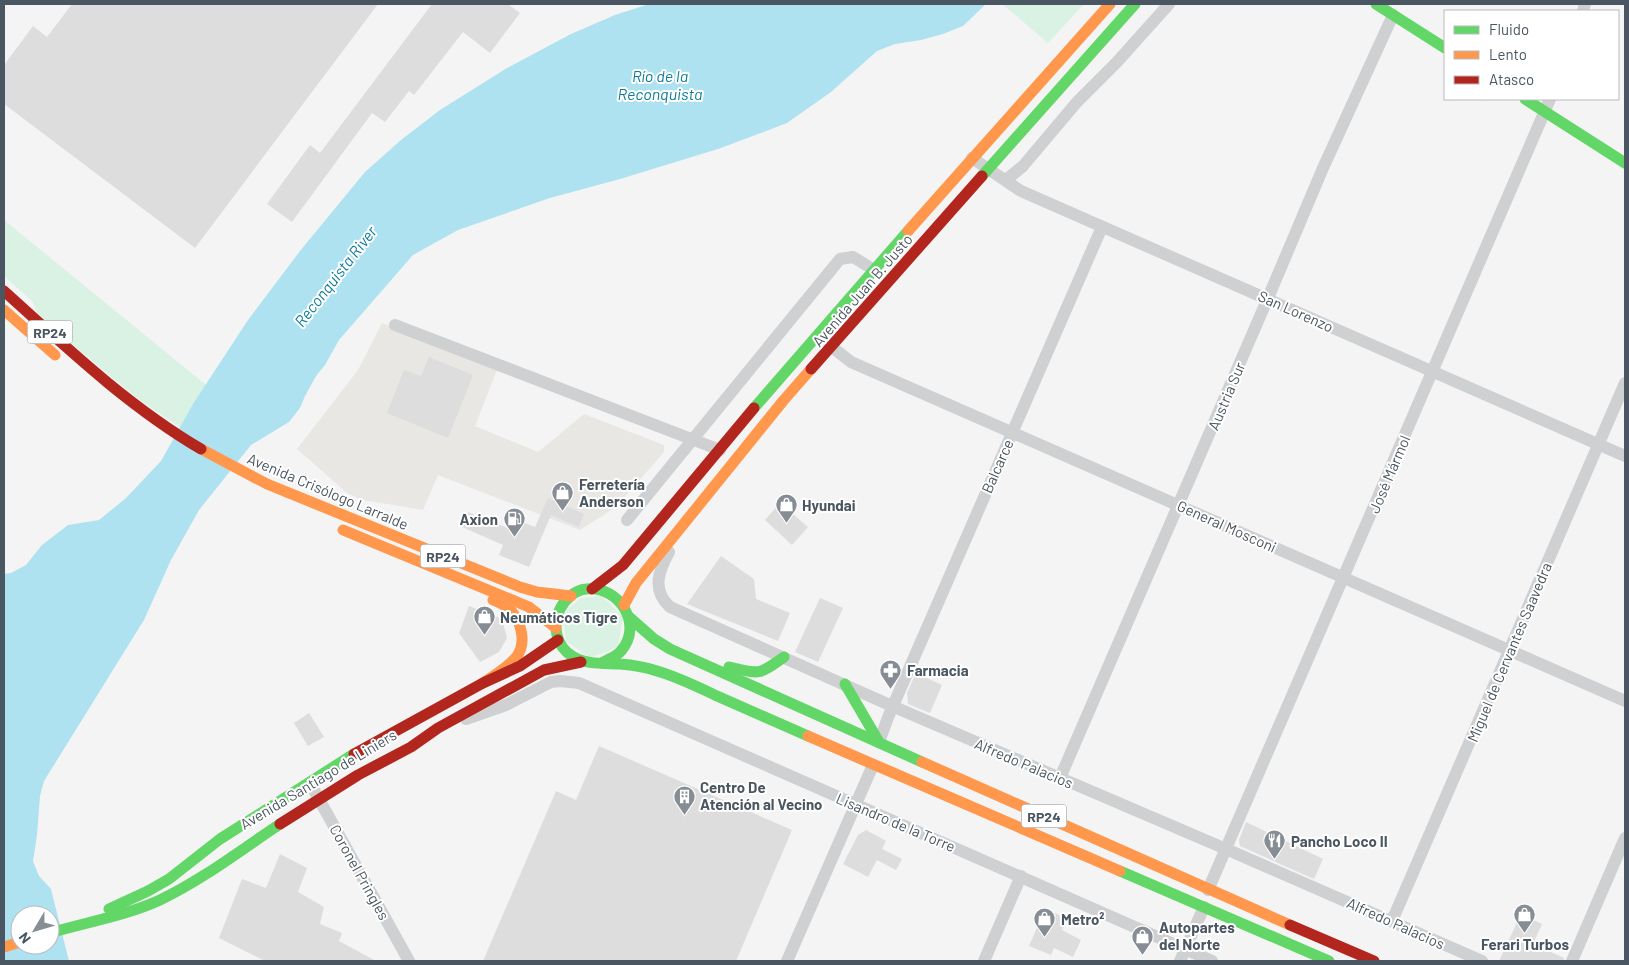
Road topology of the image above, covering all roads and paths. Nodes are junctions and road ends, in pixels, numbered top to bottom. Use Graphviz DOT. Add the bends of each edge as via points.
graph roads {
  1 [pos="1110,4"];
  2 [pos="1135,4"];
  3 [pos="1168,4"];
  4 [pos="1376,4"];
  5 [pos="1393,15"];
  6 [pos="1444,47"];
  7 [pos="1527,100"];
  8 [pos="1550,100"];
  9 [pos="1546,112"];
  10 [pos="972,158"];
  11 [pos="1625,163"];
  12 [pos="988,170"];
  13 [pos="1006,180"];
  14 [pos="1102,227"];
  15 [pos="874,270"];
  16 [pos="4,291"];
  17 [pos="1268,298"];
  18 [pos="4,310"];
  19 [pos="395,325"];
  20 [pos="832,347"];
  21 [pos="67,365"];
  22 [pos="1433,371"];
  23 [pos="1625,383"];
  24 [pos="1012,432"];
  25 [pos="693,439"];
  26 [pos="1599,445"];
  27 [pos="720,450"];
  28 [pos="1625,456"];
  29 [pos="1179,504"];
  30 [pos="696,508"];
  31 [pos="627,520"];
  32 [pos="332,525"];
  33 [pos="1344,577"];
  34 [pos="472,584"];
  35 [pos="592,589"];
  36 [pos="571,596"];
  37 [pos="624,605"];
  38 [pos="629,617"];
  39 [pos="556,628"];
  40 [pos="558,640"];
  41 [pos="1510,650"];
  42 [pos="784,657"];
  43 [pos="581,662"];
  44 [pos="602,663"];
  45 [pos="716,670"];
  46 [pos="483,683"];
  47 [pos="579,683"];
  48 [pos="845,684"];
  49 [pos="1625,701"];
  50 [pos="892,706"];
  51 [pos="438,728"];
  52 [pos="879,742"];
  53 [pos="873,765"];
  54 [pos="1060,778"];
  55 [pos="310,783"];
  56 [pos="320,799"];
  57 [pos="856,806"];
  58 [pos="1625,838"];
  59 [pos="1226,849"];
  60 [pos="1021,876"];
  61 [pos="1208,890"];
  62 [pos="1204,907"];
  63 [pos="1392,921"];
  64 [pos="82,923"];
  65 [pos="60,930"];
  66 [pos="1185,949"];
  67 [pos="409,961"];
  68 [pos="786,961"];
  69 [pos="984,961"];
  70 [pos="1180,961"];
  71 [pos="1212,961"];
  72 [pos="1329,961"];
  73 [pos="1374,961"];
  74 [pos="1482,961"];
  75 [pos="1572,961"];
  1 -- 10 [label="main road"];
  2 -- 12 [label="main road, Avenida Juan B. Justo"];
  3 -- 13 [label="street" via="1023,166"];
  4 -- 5 [label="main road"];
  5 -- 6 [label="main road"];
  5 -- 17 [label="street, Austria Sur"];
  7 -- 9 [label="main road"];
  8 -- 9 [label="street, José Mármol"];
  9 -- 11 [label="main road"];
  9 -- 22 [label="street, José Mármol"];
  10 -- 12 [label="street, San Lorenzo"];
  10 -- 15 [label="main road"];
  12 -- 13 [label="street, San Lorenzo"];
  12 -- 20 [label="main road, Avenida Juan B. Justo"];
  13 -- 14 [label="street, San Lorenzo" via="1021,191"];
  14 -- 17 [label="street, San Lorenzo"];
  14 -- 24 [label="street, Balcarce"];
  15 -- 25 [label="street" via="853,257 840,259"];
  15 -- 27 [label="main road"];
  16 -- 36 [label="main road, Avenida Crisólogo Larralde / RP24" via="124,396 173,432 260,480 520,587"];
  17 -- 22 [label="street, San Lorenzo"];
  17 -- 29 [label="street, Austria Sur"];
  18 -- 21 [label="main road, RP24"];
  19 -- 25 [label="street"];
  20 -- 24 [label="street, General Mosconi" via="851,362"];
  20 -- 30 [label="main road, Avenida Juan B. Justo" via="783,401"];
  22 -- 26 [label="street, San Lorenzo"];
  22 -- 33 [label="street, José Mármol"];
  23 -- 26 [label="street, Miguel de Cervantes Saavedra"];
  24 -- 29 [label="street, General Mosconi"];
  24 -- 50 [label="street, Balcarce"];
  25 -- 27 [label="street"];
  25 -- 31 [label="street"];
  26 -- 28 [label="street, San Lorenzo"];
  26 -- 41 [label="street, Miguel de Cervantes Saavedra"];
  27 -- 35 [label="main road" via="639,547"];
  29 -- 33 [label="street, General Mosconi"];
  29 -- 54 [label="street, Austria Sur"];
  30 -- 37 [label="main road, Avenida Juan B. Justo" via="636,583"];
  30 -- 42 [label="street, Alfredo Palacios" via="661,566 658,576 664,602"];
  32 -- 34 [label="main road, Avenida Crisólogo Larralde / RP24"];
  33 -- 41 [label="street, General Mosconi"];
  33 -- 59 [label="street, José Mármol"];
  34 -- 39 [label="main road, Avenida Crisólogo Larralde / RP24" via="529,607"];
  34 -- 46 [label="main road" via="510,610 520,626 522,637 522,646 516,657"];
  35 -- 36 [label="main road, RP24"];
  35 -- 37 [label="main road" via="614,595"];
  36 -- 39 [label="main road" via="559,610"];
  37 -- 38 [label="main road, RP24"];
  38 -- 44 [label="main road, RP24" via="628,641 621,651"];
  38 -- 45 [label="main road, RP24" via="654,639"];
  39 -- 40 [label="main road"];
  40 -- 43 [label="main road" via="567,654"];
  40 -- 46 [label="main road, Avenida Santiago de Liniers" via="520,666"];
  41 -- 49 [label="street, General Mosconi"];
  41 -- 63 [label="street, Miguel de Cervantes Saavedra"];
  42 -- 45 [label="main road" via="757,673 733,666"];
  42 -- 48 [label="street, Alfredo Palacios"];
  43 -- 44 [label="main road, RP24"];
  43 -- 51 [label="main road, Avenida Santiago de Liniers" via="534,674"];
  44 -- 53 [label="main road, RP24" via="646,668 672,676"];
  45 -- 52 [label="main road, RP24"];
  46 -- 55 [label="main road, Avenida Santiago de Liniers"];
  47 -- 51 [label="street, Avenida Santiago de Liniers" via="551,682 506,705"];
  47 -- 57 [label="street, Lisandro de la Torre"];
  48 -- 50 [label="street, Alfredo Palacios"];
  48 -- 52 [label="main road"];
  50 -- 52 [label="street, Balcarce"];
  50 -- 54 [label="street, Alfredo Palacios"];
  51 -- 56 [label="main road, Avenida Santiago de Liniers"];
  52 -- 61 [label="main road, RP24"];
  53 -- 57 [label="street"];
  53 -- 62 [label="main road, RP24"];
  54 -- 59 [label="street, Alfredo Palacios"];
  55 -- 56 [label="street, Coronel Pringles"];
  55 -- 64 [label="main road, Avenida Santiago de Liniers" via="220,839 169,879"];
  56 -- 64 [label="main road, Avenida Santiago de Liniers" via="160,900 118,916"];
  56 -- 67 [label="street, Coronel Pringles"];
  57 -- 60 [label="street, Lisandro de la Torre"];
  57 -- 68 [label="street"];
  58 -- 75 [label="street"];
  59 -- 61 [label="street, José Mármol"];
  59 -- 63 [label="street, Alfredo Palacios"];
  60 -- 66 [label="street, Lisandro de la Torre"];
  60 -- 69 [label="street"];
  61 -- 73 [label="main road, RP24"];
  62 -- 66 [label="street"];
  62 -- 72 [label="main road, RP24"];
  63 -- 74 [label="street, Alfredo Palacios"];
  64 -- 65 [label="main road, Avenida Santiago de Liniers"];
  66 -- 70 [label="street"];
  66 -- 71 [label="street, Lisandro de la Torre"];
}
